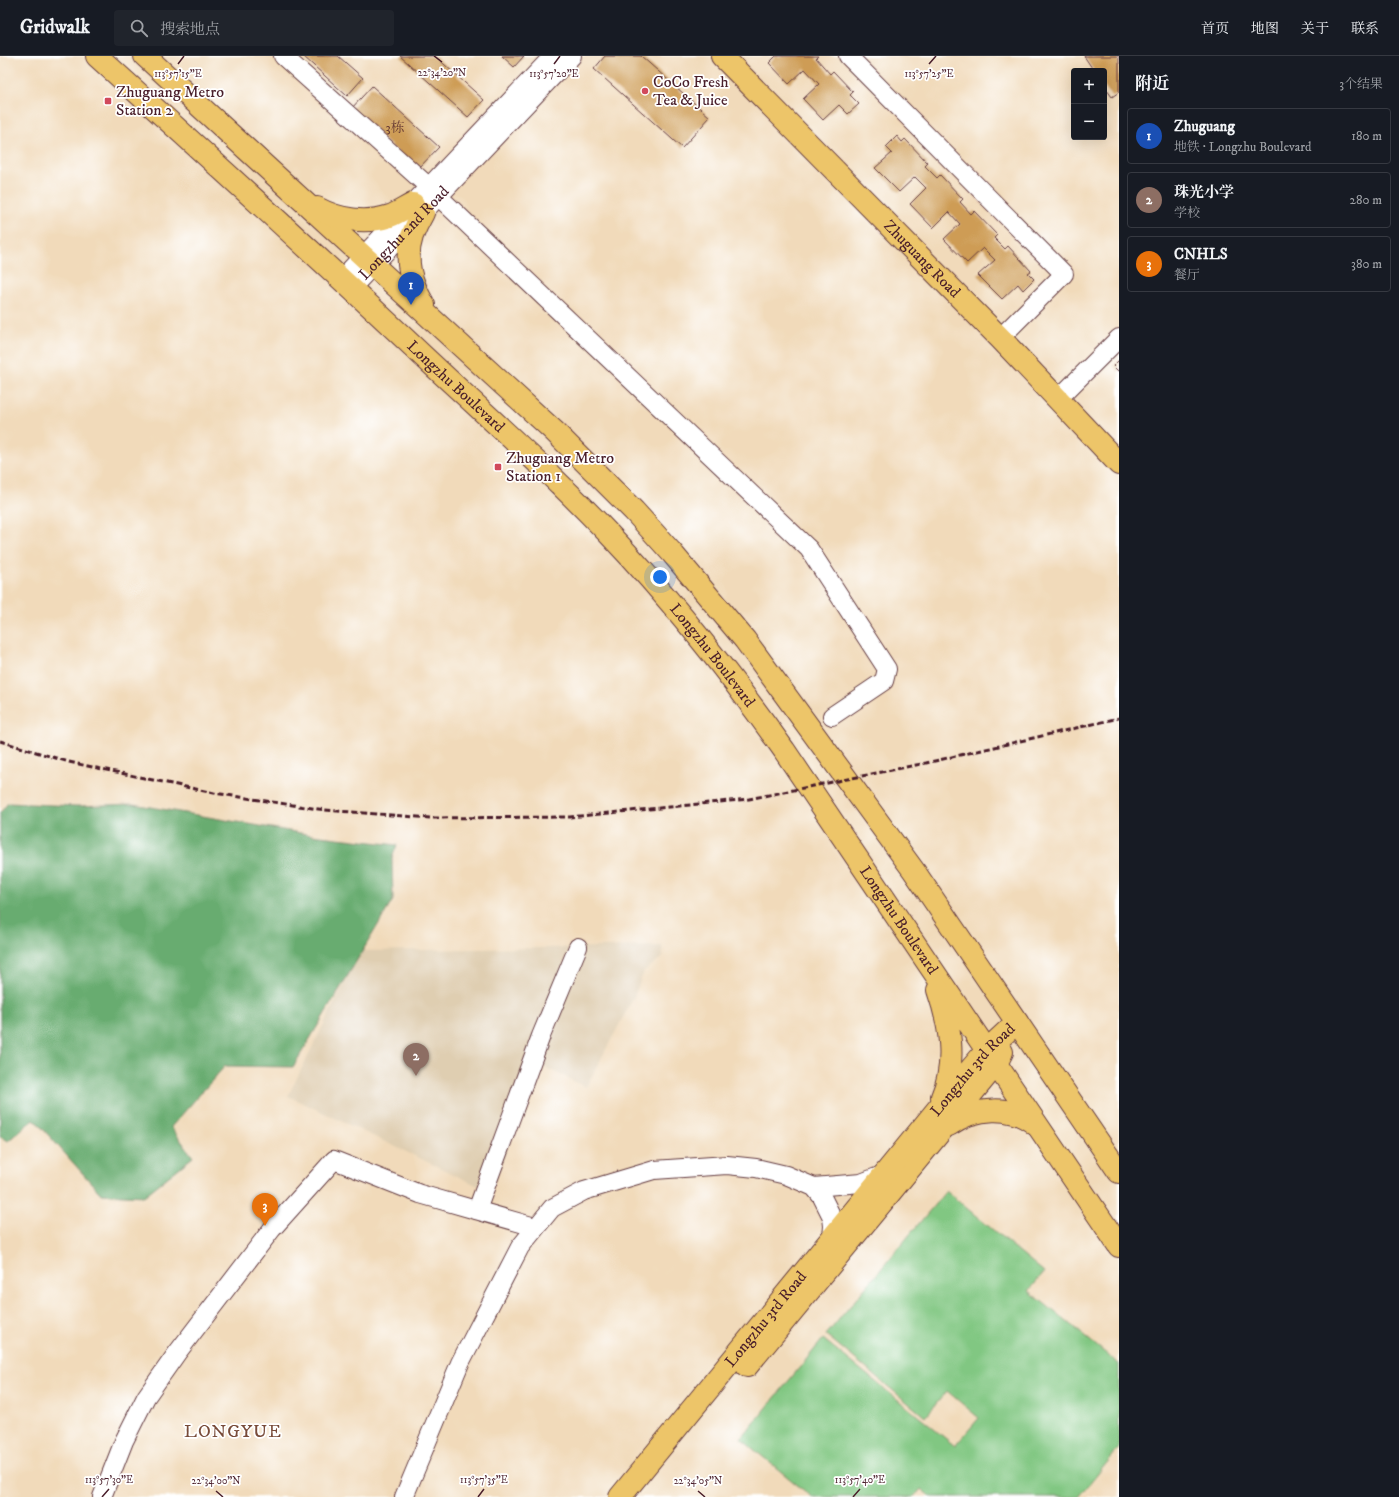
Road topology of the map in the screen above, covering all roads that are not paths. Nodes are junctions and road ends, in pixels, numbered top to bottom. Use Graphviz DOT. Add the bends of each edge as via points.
graph roads {
  1 [pos="97,56"];
  2 [pos="145,56"];
  3 [pos="283,56"];
  4 [pos="553,56"];
  5 [pos="572,56"];
  6 [pos="722,56"];
  7 [pos="848,56"];
  8 [pos="434,192"];
  9 [pos="301,198"];
  10 [pos="418,209"];
  11 [pos="368,260"];
  12 [pos="347,284"];
  13 [pos="431,318"];
  14 [pos="1000,338"];
  15 [pos="1119,338"];
  16 [pos="1058,399"];
  17 [pos="1119,464"];
  18 [pos="832,716"];
  19 [pos="578,947"];
  20 [pos="930,966"];
  21 [pos="1017,1022"];
  22 [pos="991,1057"];
  23 [pos="935,1125"];
  24 [pos="1039,1128"];
  25 [pos="1119,1172"];
  26 [pos="882,1176"];
  27 [pos="814,1187"];
  28 [pos="477,1210"];
  29 [pos="535,1227"];
  30 [pos="832,1238"];
  31 [pos="1119,1246"];
  32 [pos="102,1497"];
  33 [pos="404,1497"];
  34 [pos="620,1497"];
  35 [pos="639,1497"];
  1 -- 12 [label="main road, Longzhu Boulevard"];
  2 -- 9 [label="main road, Longzhu Boulevard"];
  3 -- 8 [label="street"];
  4 -- 8 [label="street, Longzhu 2nd Road"];
  5 -- 8 [label="street, Longzhu 2nd Road"];
  6 -- 14 [label="main road, Zhuguang Road"];
  7 -- 14 [label="street" via="1064,274"];
  8 -- 10 [label="street, Longzhu 2nd Road"];
  8 -- 18 [label="street" via="809,549 887,669 884,681"];
  9 -- 10 [label="main road" via="325,212 356,220 371,220"];
  9 -- 11 [label="main road, Longzhu Boulevard"];
  10 -- 11 [label="street, Longzhu 2nd Road"];
  10 -- 13 [label="main road" via="408,254 410,276"];
  11 -- 12 [label="street, Longzhu 2nd Road" via="359,280"];
  11 -- 13 [label="main road, Longzhu Boulevard"];
  12 -- 20 [label="main road, Longzhu Boulevard" via="570,494 642,570 718,661 775,737"];
  13 -- 21 [label="main road, Longzhu Boulevard" via="594,470 709,596 775,679 914,871"];
  14 -- 16 [label="main road, Zhuguang Road"];
  15 -- 16 [label="street"];
  16 -- 17 [label="main road, Zhuguang Road"];
  19 -- 28 [label="street"];
  20 -- 22 [label="main road, Longzhu Boulevard"];
  20 -- 23 [label="main road" via="944,1008 951,1048 950,1070"];
  21 -- 22 [label="main road, Longzhu 3rd Road"];
  21 -- 25 [label="main road, Longzhu Boulevard"];
  22 -- 23 [label="main road, Longzhu 3rd Road"];
  22 -- 24 [label="main road, Longzhu Boulevard"];
  23 -- 24 [label="main road" via="984,1110 1016,1114 1027,1118"];
  23 -- 26 [label="main road, Longzhu 3rd Road"];
  23 -- 35 [label="main road, Longzhu 3rd Road"];
  24 -- 31 [label="main road, Longzhu Boulevard"];
  26 -- 27 [label="street" via="861,1184"];
  26 -- 30 [label="main road, Longzhu 3rd Road"];
  27 -- 29 [label="street" via="786,1175 756,1168 727,1165 654,1170 584,1191 552,1208"];
  27 -- 30 [label="street" via="832,1217"];
  28 -- 29 [label="street"];
  28 -- 32 [label="street" via="420,1194 334,1160 272,1229 146,1397 124,1441"];
  29 -- 33 [label="street" via="520,1247 460,1363"];
  30 -- 34 [label="main road, Longzhu 3rd Road"];
}
